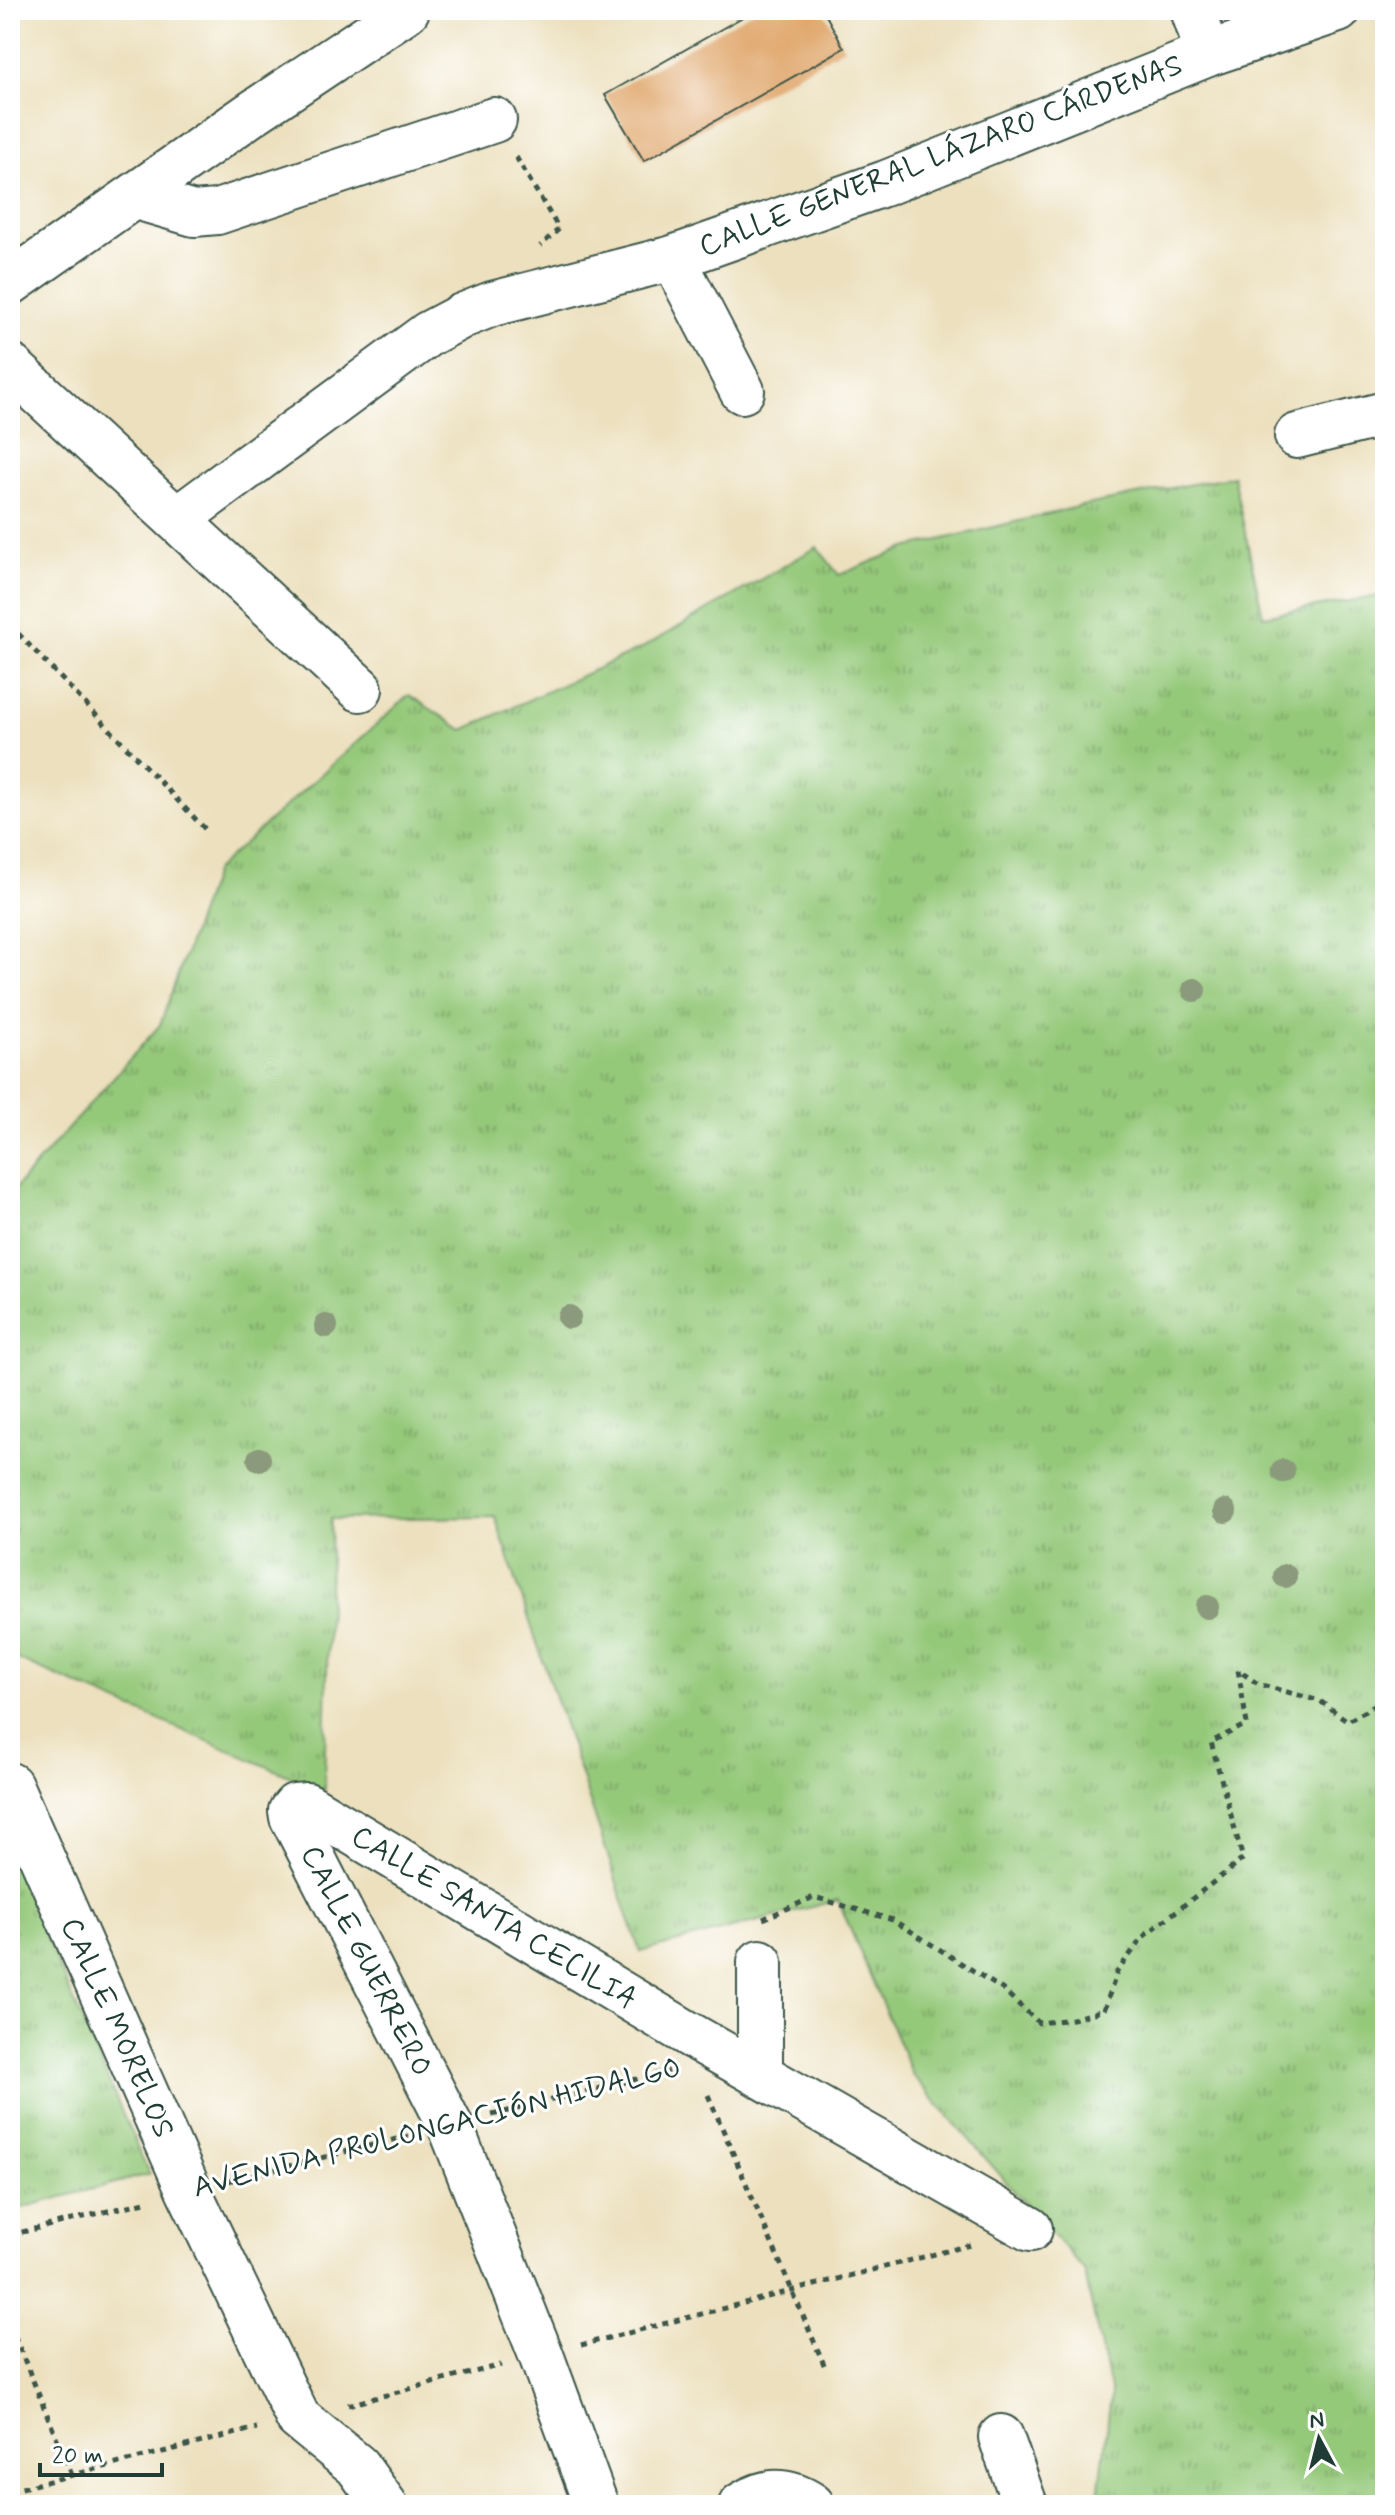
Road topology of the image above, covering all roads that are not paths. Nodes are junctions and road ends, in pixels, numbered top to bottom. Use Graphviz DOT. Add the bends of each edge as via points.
graph roads {
  1 [pos="407,10"];
  2 [pos="1193,10"];
  3 [pos="1338,10"];
  4 [pos="1208,54"];
  5 [pos="494,120"];
  6 [pos="136,197"];
  7 [pos="673,258"];
  8 [pos="10,283"];
  9 [pos="10,366"];
  10 [pos="742,391"];
  11 [pos="1385,414"];
  12 [pos="1297,436"];
  13 [pos="177,519"];
  14 [pos="360,689"];
  15 [pos="10,1785"];
  16 [pos="295,1806"];
  17 [pos="760,1962"];
  18 [pos="693,2050"];
  19 [pos="760,2074"];
  20 [pos="1030,2229"];
  21 [pos="1001,2437"];
  22 [pos="385,2505"];
  23 [pos="596,2505"];
  24 [pos="741,2505"];
  25 [pos="812,2505"];
  26 [pos="1025,2505"];
  1 -- 6 [label="street"];
  2 -- 4 [label="street"];
  3 -- 4 [label="street, CALLE GENERAL LÁZARO CÁRDENAS"];
  4 -- 7 [label="street, CALLE GENERAL LÁZARO CÁRDENAS" via="886,183"];
  5 -- 6 [label="street" via="217,212 194,214"];
  6 -- 8 [label="street"];
  7 -- 10 [label="street"];
  7 -- 13 [label="street, CALLE GENERAL LÁZARO CÁRDENAS" via="462,316 428,334"];
  9 -- 13 [label="street"];
  11 -- 12 [label="street"];
  13 -- 14 [label="street"];
  15 -- 22 [label="street, CALLE MORELOS" via="189,2191 298,2418 357,2466"];
  16 -- 18 [label="street, CALLE SANTA CECILIA" via="307,1805"];
  16 -- 23 [label="street, CALLE GUERRERO" via="292,1817 450,2125"];
  17 -- 19 [label="street"];
  18 -- 19 [label="street, AVENIDA PROLONGACIÓN HIDALGO"];
  19 -- 20 [label="street, AVENIDA PROLONGACIÓN HIDALGO"];
  21 -- 26 [label="street"];
  24 -- 25 [label="street" via="780,2491"];
}
